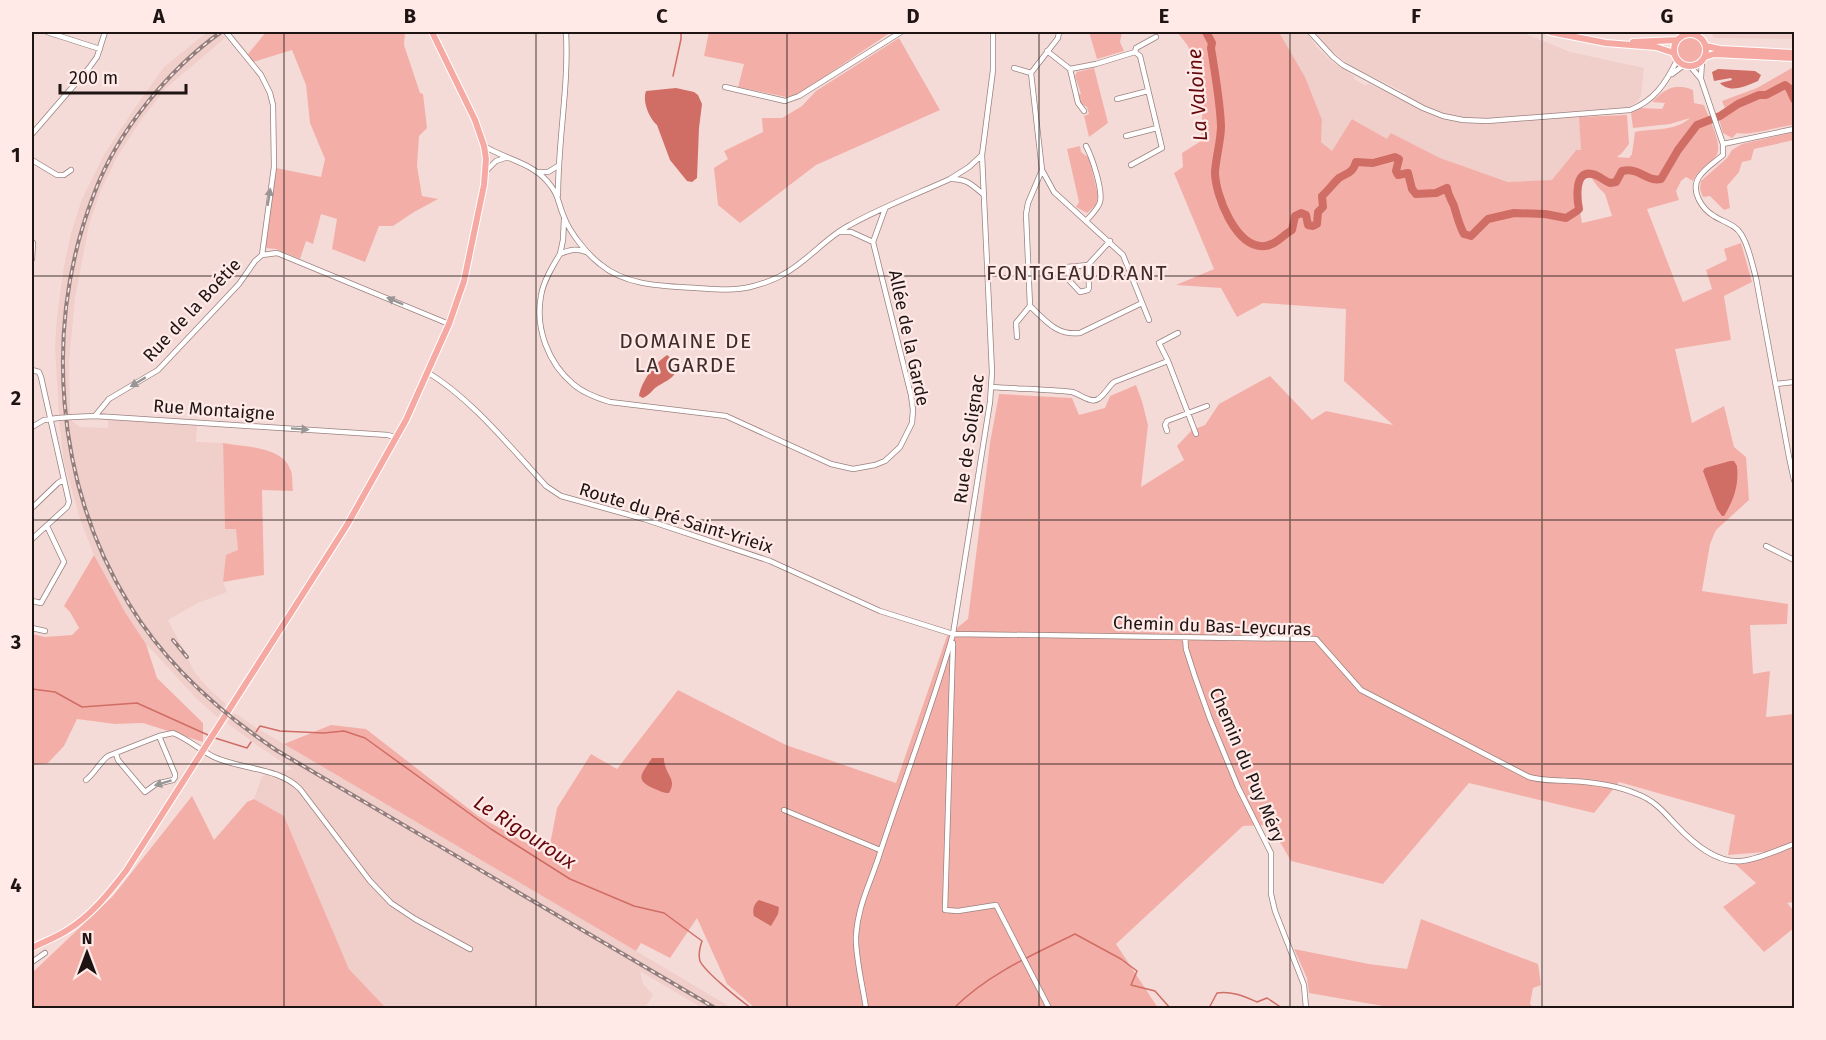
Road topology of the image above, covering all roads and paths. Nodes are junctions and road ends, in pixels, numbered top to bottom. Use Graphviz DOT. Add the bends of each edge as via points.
graph roads {
  1 [pos="47,32"];
  2 [pos="105,32"];
  3 [pos="432,32"];
  4 [pos="566,32"];
  5 [pos="901,32"];
  6 [pos="993,32"];
  7 [pos="1059,32"];
  8 [pos="1310,32"];
  9 [pos="1550,32"];
  10 [pos="1567,32"];
  11 [pos="1697,33"];
  12 [pos="228,34"];
  13 [pos="1681,36"];
  14 [pos="1156,37"];
  15 [pos="1706,46"];
  16 [pos="100,49"];
  17 [pos="1047,51"];
  18 [pos="1135,52"];
  19 [pos="1674,52"];
  20 [pos="1794,53"];
  21 [pos="1794,58"];
  22 [pos="1703,59"];
  23 [pos="1677,60"];
  24 [pos="1687,65"];
  25 [pos="1014,68"];
  26 [pos="1070,69"];
  27 [pos="1031,73"];
  28 [pos="1670,75"];
  29 [pos="1701,79"];
  30 [pos="725,87"];
  31 [pos="1148,91"];
  32 [pos="1118,99"];
  33 [pos="1084,111"];
  34 [pos="1157,128"];
  35 [pos="1794,129"];
  36 [pos="32,134"];
  37 [pos="1126,136"];
  38 [pos="1723,144"];
  39 [pos="484,146"];
  40 [pos="1086,146"];
  41 [pos="982,155"];
  42 [pos="506,158"];
  43 [pos="486,159"];
  44 [pos="32,160"];
  45 [pos="496,161"];
  46 [pos="1131,165"];
  47 [pos="558,166"];
  48 [pos="71,170"];
  49 [pos="1042,170"];
  50 [pos="486,171"];
  51 [pos="538,172"];
  52 [pos="950,179"];
  53 [pos="983,194"];
  54 [pos="558,195"];
  55 [pos="885,209"];
  56 [pos="564,219"];
  57 [pos="1086,221"];
  58 [pos="839,232"];
  59 [pos="1110,241"];
  60 [pos="873,242"];
  61 [pos="33,243"];
  62 [pos="586,252"];
  63 [pos="560,254"];
  64 [pos="262,255"];
  65 [pos="32,259"];
  66 [pos="1088,265"];
  67 [pos="1142,303"];
  68 [pos="1030,306"];
  69 [pos="1149,320"];
  70 [pos="449,324"];
  71 [pos="1178,333"];
  72 [pos="1017,337"];
  73 [pos="1155,337"];
  74 [pos="1159,343"];
  75 [pos="1168,361"];
  76 [pos="32,370"];
  77 [pos="427,372"];
  78 [pos="1794,382"];
  79 [pos="1776,384"];
  80 [pos="991,387"];
  81 [pos="1207,406"];
  82 [pos="1188,413"];
  83 [pos="95,416"];
  84 [pos="50,418"];
  85 [pos="32,427"];
  86 [pos="1167,431"];
  87 [pos="1196,434"];
  88 [pos="397,438"];
  89 [pos="63,480"];
  90 [pos="1794,480"];
  91 [pos="33,507"];
  92 [pos="47,526"];
  93 [pos="32,539"];
  94 [pos="1766,546"];
  95 [pos="1794,560"];
  96 [pos="32,602"];
  97 [pos="32,628"];
  98 [pos="45,631"];
  99 [pos="953,634"];
  100 [pos="1185,637"];
  101 [pos="159,736"];
  102 [pos="203,750"];
  103 [pos="116,754"];
  104 [pos="86,780"];
  105 [pos="784,810"];
  106 [pos="1794,844"];
  107 [pos="880,850"];
  108 [pos="33,947"];
  109 [pos="470,949"];
  110 [pos="45,953"];
  111 [pos="34,960"];
  112 [pos="866,1008"];
  113 [pos="1049,1008"];
  114 [pos="1306,1008"];
  1 -- 16 [label="street"];
  2 -- 16 [label="street"];
  3 -- 39 [label="main road"];
  4 -- 47 [label="street"];
  5 -- 30 [label="street" via="785,101"];
  6 -- 41 [label="street, Rue de Solignac" via="993,70"];
  7 -- 17 [label="street"];
  8 -- 28 [label="street" via="1343,65 1423,108 1463,120 1630,110 1648,102"];
  9 -- 19 [label="main road"];
  10 -- 13 [label="main road" via="1633,42"];
  11 -- 13 [label="main road"];
  11 -- 15 [label="main road"];
  64 -- 12 [label="street, one-way" via="274,167 273,105 261,75"];
  13 -- 19 [label="main road"];
  14 -- 18 [label="street"];
  15 -- 20 [label="main road"];
  15 -- 22 [label="main road"];
  16 -- 36 [label="street" via="89,68"];
  17 -- 26 [label="street"];
  17 -- 27 [label="street"];
  18 -- 26 [label="street"];
  18 -- 31 [label="street" via="1140,56"];
  19 -- 23 [label="main road"];
  21 -- 22 [label="main road" via="1714,54"];
  22 -- 24 [label="main road"];
  22 -- 29 [label="street"];
  23 -- 24 [label="main road"];
  23 -- 28 [label="street"];
  24 -- 28 [label="street"];
  24 -- 29 [label="street"];
  25 -- 27 [label="street"];
  26 -- 33 [label="street" via="1078,103"];
  27 -- 49 [label="street"];
  29 -- 38 [label="street"];
  31 -- 32 [label="street"];
  31 -- 34 [label="street"];
  34 -- 37 [label="street"];
  34 -- 46 [label="street" via="1162,148"];
  35 -- 38 [label="street"];
  38 -- 79 [label="street" via="1723,155 1699,176 1696,191 1707,211 1732,225 1744,240 1756,278"];
  39 -- 42 [label="street, Allée de la Garde"];
  39 -- 43 [label="main road"];
  40 -- 57 [label="street" via="1101,196"];
  41 -- 52 [label="street, Allée de la Garde"];
  41 -- 53 [label="street, Rue de Solignac"];
  42 -- 45 [label="street"];
  42 -- 51 [label="street, Allée de la Garde"];
  43 -- 45 [label="street"];
  43 -- 50 [label="main road"];
  44 -- 48 [label="street" via="57,175"];
  45 -- 50 [label="street"];
  47 -- 51 [label="street"];
  47 -- 54 [label="street"];
  49 -- 57 [label="street" via="1054,192"];
  49 -- 68 [label="street" via="1026,214"];
  50 -- 70 [label="main road" via="464,281"];
  51 -- 54 [label="street, Allée de la Garde"];
  52 -- 53 [label="street" via="963,179"];
  52 -- 55 [label="street, Allée de la Garde"];
  53 -- 80 [label="street, Rue de Solignac"];
  54 -- 56 [label="street, Allée de la Garde"];
  55 -- 58 [label="street, Allée de la Garde"];
  55 -- 60 [label="street"];
  56 -- 62 [label="street, Allée de la Garde"];
  56 -- 63 [label="street, Allée de la Garde"];
  57 -- 59 [label="street"];
  58 -- 60 [label="street" via="851,232"];
  58 -- 62 [label="street, Allée de la Garde" via="786,273 733,289 639,283 602,266"];
  59 -- 66 [label="street"];
  59 -- 67 [label="street" via="1123,255"];
  60 -- 63 [label="street, Allée de la Garde" via="911,395 912,423 894,454 875,465 853,469 831,464 726,416 610,402 573,384 551,357 540,323 541,294"];
  61 -- 65 [label="street"];
  62 -- 63 [label="street" via="579,249"];
  70 -- 64 [label="street, Rue de la Boétie, one-way" via="277,253"];
  64 -- 83 [label="street, Rue de la Boétie, one-way" via="158,370 110,399"];
  66 -- 66 [label="street" via="1089,288 1080,292 1067,278 1067,268"];
  67 -- 68 [label="street" via="1075,334 1055,329"];
  67 -- 69 [label="street"];
  68 -- 72 [label="street" via="1016,323"];
  70 -- 77 [label="main road"];
  71 -- 74 [label="street"];
  73 -- 74 [label="street"];
  74 -- 75 [label="street"];
  75 -- 80 [label="street" via="1114,382 1093,401 1074,393"];
  75 -- 82 [label="street"];
  76 -- 84 [label="street" via="41,377"];
  77 -- 88 [label="main road"];
  77 -- 99 [label="street, Route du Pré Saint-Yrieix" via="463,398 546,486 561,496 770,561 880,610"];
  78 -- 79 [label="street"];
  79 -- 90 [label="street"];
  80 -- 99 [label="street, Rue de Solignac"];
  81 -- 82 [label="street"];
  82 -- 86 [label="street" via="1167,421"];
  82 -- 87 [label="street"];
  83 -- 84 [label="street, Rue Montaigne, bridge"];
  83 -- 88 [label="street, Rue Montaigne, one-way"];
  84 -- 85 [label="street, Rue Montaigne"];
  84 -- 89 [label="street"];
  88 -- 102 [label="main road" via="347,525"];
  89 -- 91 [label="street"];
  89 -- 92 [label="street" via="69,502"];
  92 -- 93 [label="street"];
  92 -- 96 [label="street" via="64,562 41,603"];
  94 -- 95 [label="street"];
  97 -- 98 [label="street"];
  99 -- 100 [label="street, Chemin du Bas-Leycuras"];
  99 -- 107 [label="street"];
  99 -- 113 [label="street" via="945,910 996,905"];
  100 -- 106 [label="street, Chemin du Bas-Leycuras" via="1316,639 1361,690 1529,777 1589,782 1646,797 1701,847 1725,860 1743,861"];
  100 -- 114 [label="street, Chemin du Puy Méry" via="1194,677 1230,768 1271,853 1271,894 1304,985"];
  101 -- 102 [label="street" via="173,733"];
  101 -- 103 [label="street"];
  101 -- 103 [label="street, one-way" via="176,774 173,780 156,784 145,792"];
  102 -- 108 [label="main road" via="110,892 68,930"];
  102 -- 109 [label="street" via="292,781 391,903"];
  103 -- 104 [label="street" via="102,761"];
  105 -- 107 [label="street"];
  107 -- 112 [label="street" via="864,894 856,938"];
  108 -- 111 [label="street"];
  110 -- 111 [label="street"];
}
